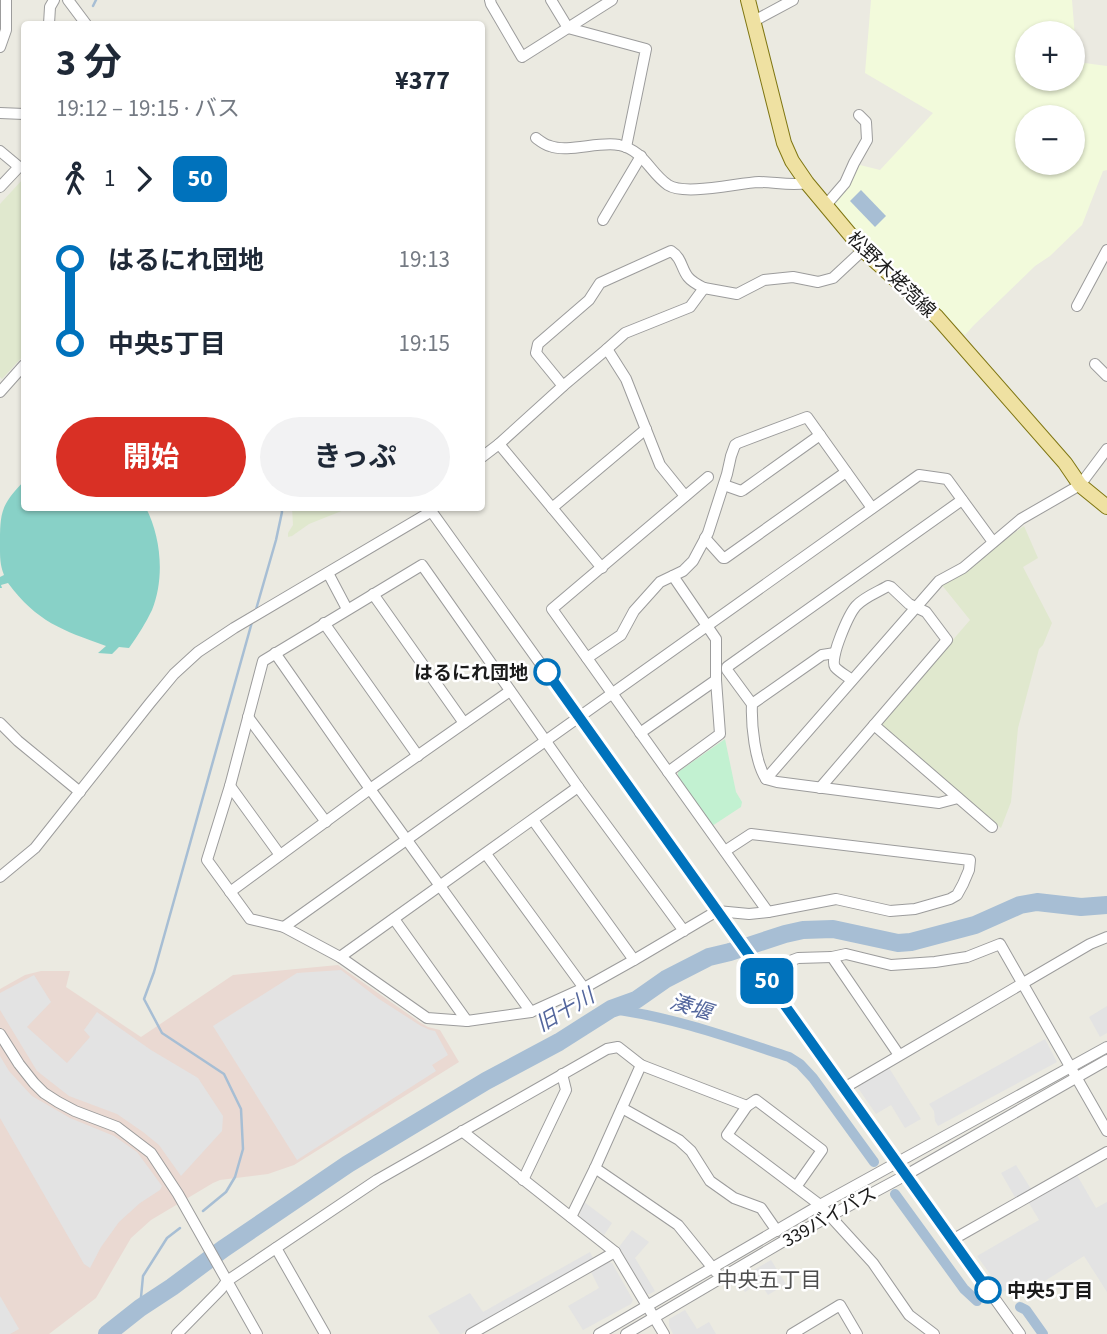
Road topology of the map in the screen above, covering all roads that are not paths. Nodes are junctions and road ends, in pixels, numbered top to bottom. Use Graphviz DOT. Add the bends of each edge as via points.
graph roads {
  1 [pos="6,0"];
  2 [pos="54,0"];
  3 [pos="68,0"];
  4 [pos="490,0"];
  5 [pos="551,0"];
  6 [pos="612,0"];
  7 [pos="748,0"];
  8 [pos="793,0"];
  9 [pos="49,21"];
  10 [pos="84,21"];
  11 [pos="754,21"];
  12 [pos="568,28"];
  13 [pos="0,47"];
  14 [pos="0,113"];
  15 [pos="21,114"];
  16 [pos="859,116"];
  17 [pos="536,138"];
  18 [pos="626,147"];
  19 [pos="0,151"];
  20 [pos="640,156"];
  21 [pos="807,183"];
  22 [pos="0,187"];
  23 [pos="825,205"];
  24 [pos="603,220"];
  25 [pos="863,250"];
  26 [pos="1107,250"];
  27 [pos="704,288"];
  28 [pos="1077,306"];
  29 [pos="607,349"];
  30 [pos="1095,364"];
  31 [pos="21,368"];
  32 [pos="1107,376"];
  33 [pos="563,386"];
  34 [pos="1,388"];
  35 [pos="646,429"];
  36 [pos="820,435"];
  37 [pos="499,444"];
  38 [pos="1107,449"];
  39 [pos="485,455"];
  40 [pos="846,472"];
  41 [pos="708,477"];
  42 [pos="724,485"];
  43 [pos="1080,485"];
  44 [pos="685,495"];
  45 [pos="962,500"];
  46 [pos="1107,507"];
  47 [pos="552,508"];
  48 [pos="872,508"];
  49 [pos="427,511"];
  50 [pos="431,511"];
  51 [pos="705,538"];
  52 [pos="993,542"];
  53 [pos="602,568"];
  54 [pos="328,573"];
  55 [pos="673,576"];
  56 [pos="373,594"];
  57 [pos="915,608"];
  58 [pos="347,609"];
  59 [pos="324,623"];
  60 [pos="707,626"];
  61 [pos="275,653"];
  62 [pos="835,653"];
  63 [pos="587,658"];
  64 [pos="716,680"];
  65 [pos="852,680"];
  66 [pos="510,691"];
  67 [pos="612,694"];
  68 [pos="752,704"];
  69 [pos="248,717"];
  70 [pos="579,717"];
  71 [pos="0,723"];
  72 [pos="464,723"];
  73 [pos="874,725"];
  74 [pos="640,733"];
  75 [pos="545,741"];
  76 [pos="418,756"];
  77 [pos="668,772"];
  78 [pos="766,779"];
  79 [pos="230,786"];
  80 [pos="578,787"];
  81 [pos="820,788"];
  82 [pos="370,789"];
  83 [pos="80,792"];
  84 [pos="958,798"];
  85 [pos="533,820"];
  86 [pos="326,822"];
  87 [pos="992,827"];
  88 [pos="406,840"];
  89 [pos="725,851"];
  90 [pos="486,854"];
  91 [pos="280,855"];
  92 [pos="0,877"];
  93 [pos="440,887"];
  94 [pos="230,892"];
  95 [pos="717,911"];
  96 [pos="768,912"];
  97 [pos="394,919"];
  98 [pos="284,927"];
  99 [pos="684,931"];
  100 [pos="1107,937"];
  101 [pos="341,957"];
  102 [pos="832,957"];
  103 [pos="634,960"];
  104 [pos="758,968"];
  105 [pos="1023,984"];
  106 [pos="583,988"];
  107 [pos="531,1012"];
  108 [pos="467,1021"];
  109 [pos="0,1034"];
  110 [pos="1107,1047"];
  111 [pos="899,1055"];
  112 [pos="1107,1060"];
  113 [pos="640,1065"];
  114 [pos="1073,1072"];
  115 [pos="562,1074"];
  116 [pos="844,1088"];
  117 [pos="747,1106"];
  118 [pos="622,1108"];
  119 [pos="1105,1124"];
  120 [pos="462,1131"];
  121 [pos="1107,1152"];
  122 [pos="897,1163"];
  123 [pos="595,1168"];
  124 [pos="906,1175"];
  125 [pos="523,1180"];
  126 [pos="796,1187"];
  127 [pos="820,1205"];
  128 [pos="830,1215"];
  129 [pos="571,1217"];
  130 [pos="777,1231"];
  131 [pos="952,1240"];
  132 [pos="276,1248"];
  133 [pos="615,1252"];
  134 [pos="713,1268"];
  135 [pos="226,1277"];
  136 [pos="720,1279"];
  137 [pos="648,1307"];
  138 [pos="654,1318"];
  139 [pos="181,1333"];
  140 [pos="257,1334"];
  141 [pos="325,1334"];
  142 [pos="471,1334"];
  143 [pos="599,1334"];
  144 [pos="626,1334"];
  145 [pos="664,1334"];
  146 [pos="794,1334"];
  147 [pos="857,1334"];
  148 [pos="934,1334"];
  149 [pos="1020,1334"];
  1 -- 13 [label="street" via="6,30"];
  2 -- 9 [label="street"];
  3 -- 10 [label="street"];
  4 -- 12 [label="street" via="522,57"];
  5 -- 12 [label="street"];
  6 -- 12 [label="street"];
  7 -- 11 [label="main road, 松野木姥萢線"];
  8 -- 11 [label="street"];
  11 -- 21 [label="main road, 松野木姥萢線" via="785,143"];
  12 -- 18 [label="street" via="646,48"];
  14 -- 15 [label="street"];
  16 -- 23 [label="street" via="866,122 867,140 845,183"];
  17 -- 18 [label="street" via="551,147"];
  18 -- 20 [label="street"];
  19 -- 22 [label="street" via="18,166"];
  20 -- 21 [label="street" via="670,187 680,189"];
  20 -- 24 [label="street"];
  21 -- 23 [label="main road, 松野木姥萢線"];
  23 -- 25 [label="main road, 松野木姥萢線"];
  25 -- 27 [label="street" via="833,278 818,282 793,277 764,280 737,294"];
  25 -- 43 [label="main road, 松野木姥萢線" via="937,317"];
  26 -- 28 [label="street"];
  27 -- 29 [label="street" via="690,307 625,333"];
  27 -- 33 [label="street" via="691,281 671,251 600,283 589,300 538,344 537,354"];
  29 -- 33 [label="street"];
  29 -- 35 [label="street" via="626,379"];
  30 -- 32 [label="street"];
  31 -- 34 [label="street"];
  33 -- 37 [label="street"];
  35 -- 44 [label="street" via="660,465"];
  35 -- 47 [label="street"];
  36 -- 40 [label="street"];
  36 -- 42 [label="street" via="743,490"];
  36 -- 42 [label="street" via="804,417 738,443"];
  37 -- 39 [label="street"];
  37 -- 47 [label="street"];
  38 -- 43 [label="street"];
  40 -- 48 [label="street"];
  40 -- 51 [label="street" via="725,558"];
  41 -- 44 [label="street"];
  42 -- 51 [label="street"];
  43 -- 46 [label="main road, 松野木姥萢線"];
  43 -- 52 [label="street" via="1036,509"];
  44 -- 53 [label="street"];
  45 -- 48 [label="street" via="947,479 921,474"];
  45 -- 52 [label="street"];
  45 -- 68 [label="street" via="727,667"];
  47 -- 53 [label="street"];
  48 -- 60 [label="street"];
  49 -- 54 [label="street"];
  50 -- 70 [label="street"];
  51 -- 55 [label="street" via="693,561"];
  52 -- 57 [label="street" via="963,568 939,581"];
  53 -- 63 [label="street" via="552,609"];
  54 -- 58 [label="street"];
  54 -- 83 [label="street" via="198,652 174,674"];
  55 -- 60 [label="street"];
  55 -- 63 [label="street" via="660,582 640,603 621,635"];
  56 -- 58 [label="street"];
  56 -- 66 [label="street" via="422,565"];
  56 -- 72 [label="street"];
  57 -- 62 [label="street" via="888,586 855,607"];
  57 -- 65 [label="street"];
  57 -- 73 [label="street" via="926,612 947,640"];
  58 -- 59 [label="street"];
  59 -- 61 [label="street"];
  59 -- 76 [label="street"];
  60 -- 64 [label="street" via="716,639"];
  60 -- 67 [label="street"];
  61 -- 69 [label="street" via="263,661"];
  61 -- 82 [label="street"];
  62 -- 65 [label="street" via="834,666"];
  62 -- 68 [label="street" via="822,655"];
  63 -- 67 [label="street"];
  64 -- 74 [label="street"];
  64 -- 77 [label="street" via="720,734"];
  65 -- 78 [label="street"];
  66 -- 72 [label="street"];
  66 -- 75 [label="street"];
  67 -- 70 [label="street"];
  67 -- 74 [label="street"];
  68 -- 78 [label="street" via="754,734"];
  69 -- 79 [label="street"];
  69 -- 86 [label="street"];
  70 -- 75 [label="street"];
  70 -- 95 [label="street"];
  71 -- 83 [label="street"];
  72 -- 76 [label="street"];
  73 -- 81 [label="street"];
  73 -- 84 [label="street"];
  74 -- 77 [label="street"];
  75 -- 80 [label="street"];
  75 -- 88 [label="street"];
  76 -- 82 [label="street"];
  77 -- 89 [label="street"];
  78 -- 81 [label="street"];
  79 -- 91 [label="street"];
  79 -- 94 [label="street" via="207,860"];
  80 -- 85 [label="street"];
  80 -- 99 [label="street"];
  81 -- 84 [label="street" via="939,803"];
  82 -- 86 [label="street"];
  82 -- 88 [label="street"];
  83 -- 92 [label="street" via="35,848"];
  84 -- 87 [label="street"];
  85 -- 90 [label="street"];
  85 -- 103 [label="street"];
  86 -- 91 [label="street"];
  88 -- 93 [label="street"];
  88 -- 98 [label="street"];
  89 -- 96 [label="street"];
  89 -- 96 [label="street" via="751,834 970,860 957,895 915,909 890,911 836,899"];
  90 -- 93 [label="street"];
  90 -- 106 [label="street"];
  91 -- 94 [label="street"];
  93 -- 97 [label="street"];
  93 -- 107 [label="street"];
  94 -- 98 [label="street" via="250,919"];
  95 -- 96 [label="street"];
  95 -- 99 [label="street"];
  95 -- 104 [label="street"];
  97 -- 101 [label="street"];
  97 -- 108 [label="street"];
  98 -- 101 [label="street"];
  99 -- 103 [label="street"];
  100 -- 105 [label="street"];
  101 -- 108 [label="street" via="427,1018"];
  102 -- 104 [label="street" via="798,958"];
  102 -- 105 [label="street" via="846,954 891,965 935,962 967,957 1000,944"];
  102 -- 111 [label="street"];
  103 -- 106 [label="street"];
  104 -- 116 [label="street"];
  105 -- 111 [label="street"];
  105 -- 114 [label="street"];
  106 -- 107 [label="street"];
  107 -- 108 [label="street"];
  109 -- 135 [label="street" via="44,1093 117,1127 151,1153"];
  110 -- 114 [label="street"];
  111 -- 116 [label="street"];
  112 -- 114 [label="street, 339バイパス"];
  113 -- 115 [label="street" via="618,1047"];
  113 -- 117 [label="street"];
  113 -- 118 [label="street"];
  114 -- 119 [label="street"];
  114 -- 122 [label="street"];
  114 -- 124 [label="street, 339バイパス"];
  115 -- 120 [label="street"];
  115 -- 125 [label="street" via="566,1090"];
  116 -- 122 [label="street"];
  117 -- 126 [label="street" via="727,1135"];
  117 -- 126 [label="street" via="755,1100 822,1150"];
  118 -- 123 [label="street"];
  118 -- 130 [label="street" via="679,1140 710,1181 734,1198 761,1208"];
  120 -- 125 [label="street"];
  120 -- 132 [label="street" via="377,1180"];
  121 -- 131 [label="street"];
  122 -- 124 [label="street"];
  122 -- 127 [label="street"];
  123 -- 129 [label="street"];
  123 -- 134 [label="street" via="678,1225"];
  124 -- 128 [label="street, 339バイパス"];
  124 -- 131 [label="street"];
  125 -- 129 [label="street"];
  126 -- 127 [label="street"];
  127 -- 128 [label="street"];
  127 -- 130 [label="street"];
  128 -- 136 [label="street, 339バイパス"];
  128 -- 148 [label="street" via="873,1263 909,1315"];
  129 -- 133 [label="street"];
  130 -- 134 [label="street"];
  131 -- 149 [label="street"];
  132 -- 135 [label="street"];
  132 -- 141 [label="street"];
  133 -- 137 [label="street"];
  133 -- 142 [label="street"];
  134 -- 136 [label="street"];
  134 -- 137 [label="street"];
  135 -- 139 [label="street" via="221,1289"];
  135 -- 140 [label="street"];
  136 -- 138 [label="street, 339バイパス"];
  137 -- 138 [label="street"];
  137 -- 143 [label="street"];
  138 -- 144 [label="street, 339バイパス"];
  138 -- 145 [label="street"];
  146 -- 147 [label="street" via="840,1305"];
}
